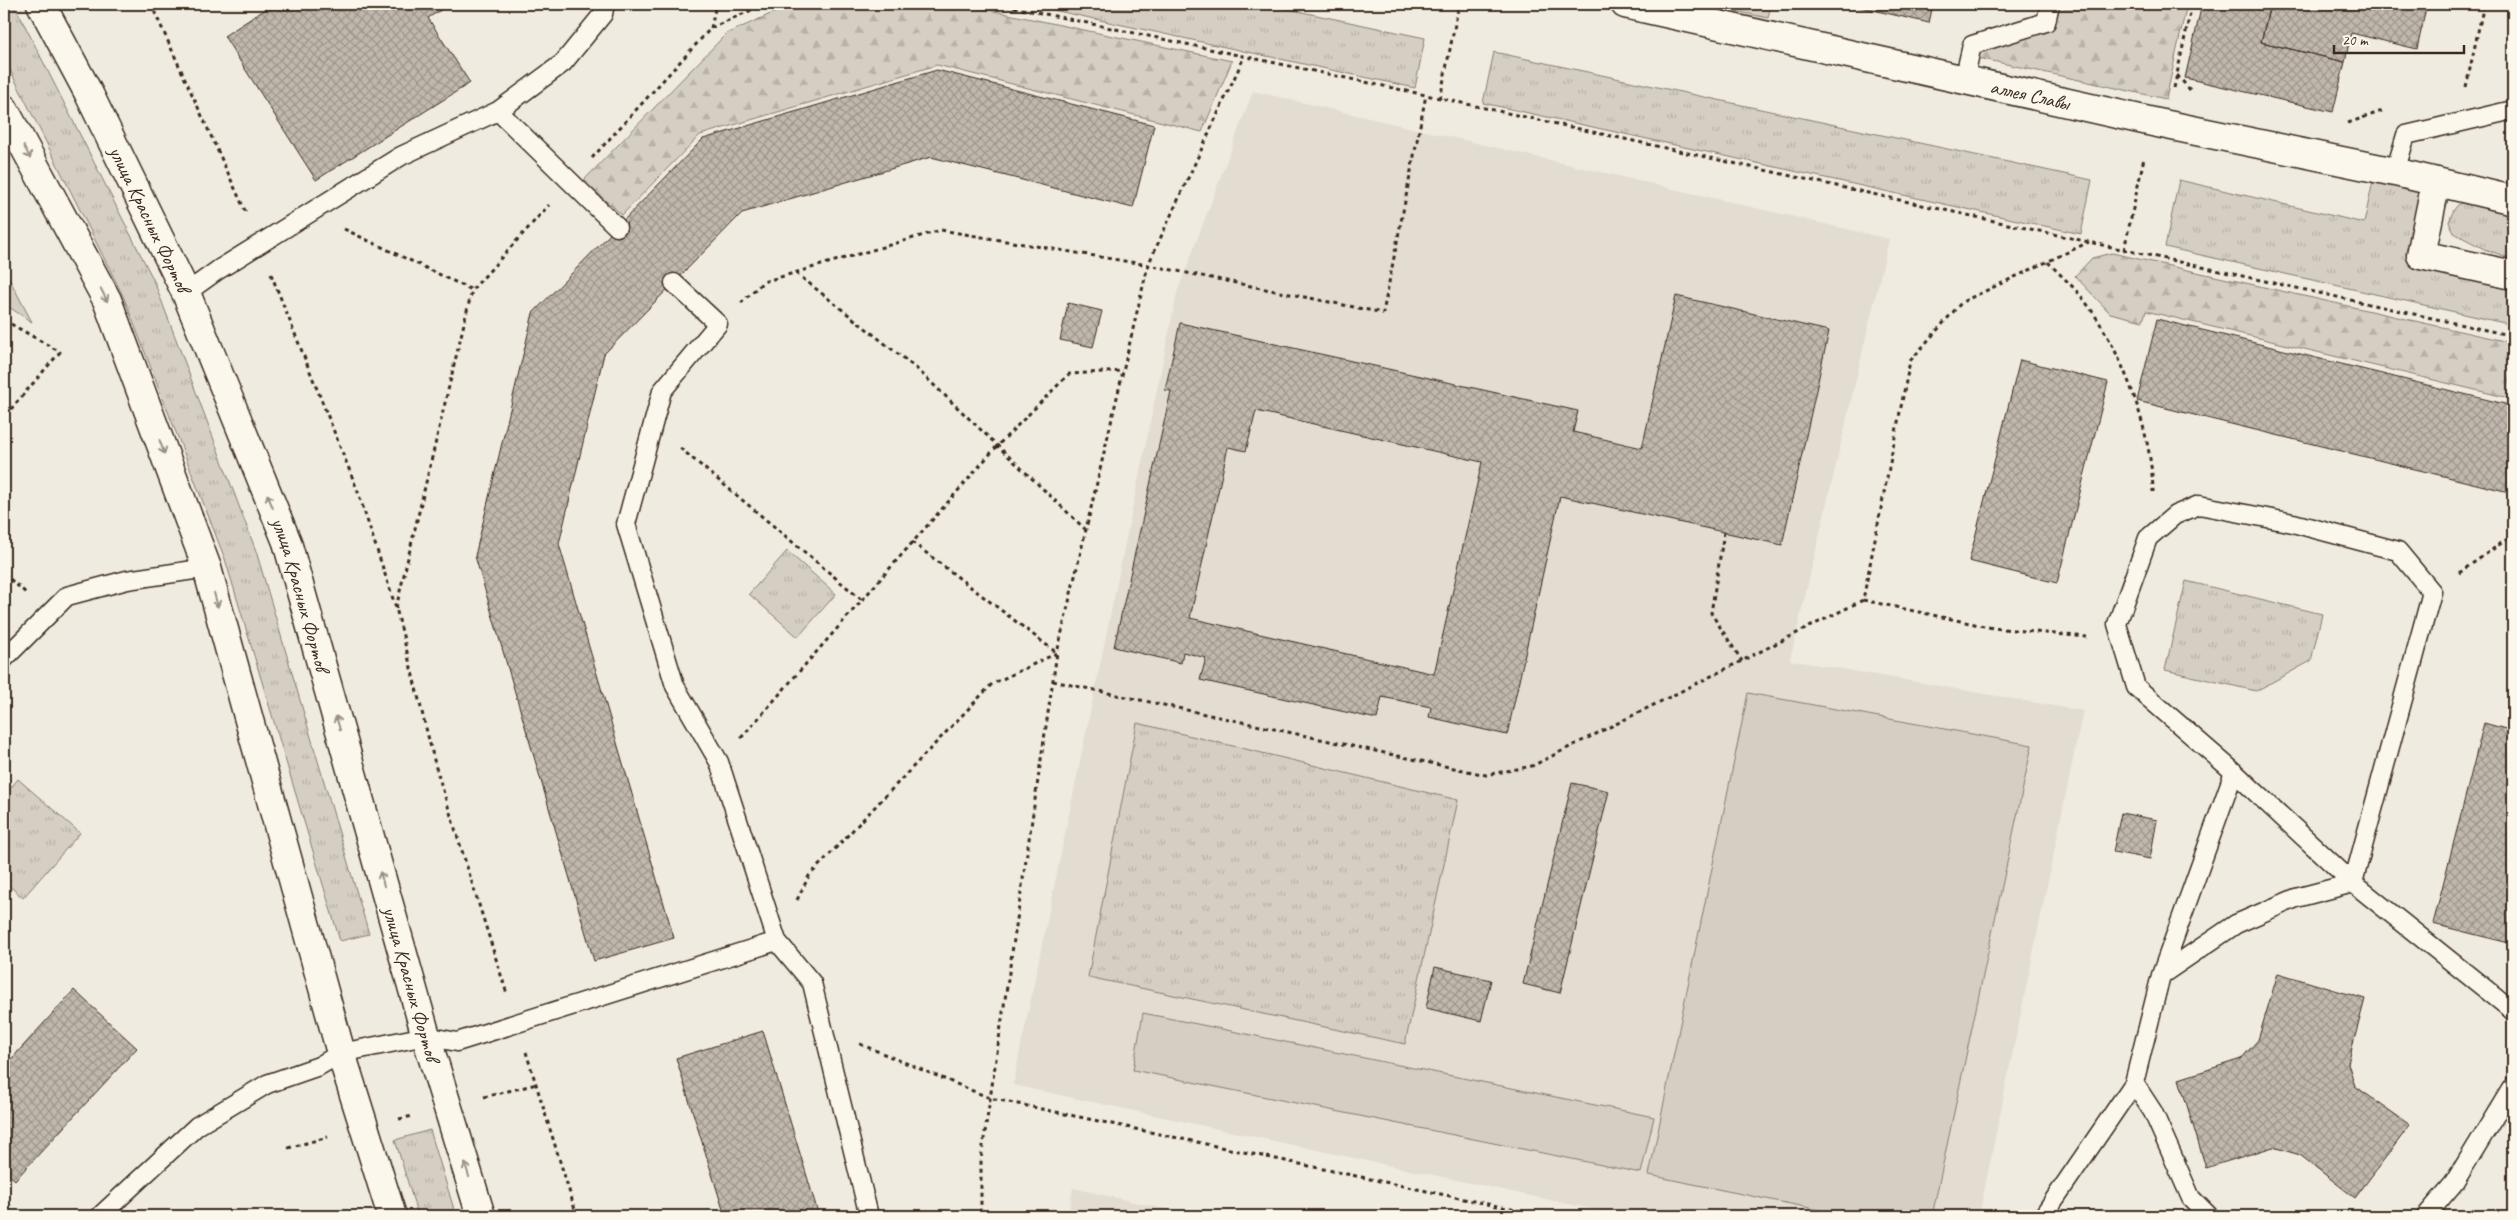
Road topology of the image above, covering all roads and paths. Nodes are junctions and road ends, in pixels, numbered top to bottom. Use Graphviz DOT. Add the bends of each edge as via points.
graph roads {
  1 [pos="42,4"];
  2 [pos="151,4"];
  3 [pos="605,4"];
  4 [pos="716,4"];
  5 [pos="765,4"];
  6 [pos="998,4"];
  7 [pos="1459,4"];
  8 [pos="1625,4"];
  9 [pos="2050,4"];
  10 [pos="2192,4"];
  11 [pos="2484,4"];
  12 [pos="710,28"];
  13 [pos="1244,57"];
  14 [pos="2177,75"];
  15 [pos="1964,80"];
  16 [pos="2466,87"];
  17 [pos="2173,90"];
  18 [pos="2193,94"];
  19 [pos="1426,95"];
  20 [pos="1440,99"];
  21 [pos="4,109"];
  22 [pos="498,110"];
  23 [pos="2513,110"];
  24 [pos="2395,172"];
  25 [pos="2140,176"];
  26 [pos="2436,182"];
  27 [pos="569,183"];
  28 [pos="2513,200"];
  29 [pos="310,212"];
  30 [pos="249,221"];
  31 [pos="617,227"];
  32 [pos="2089,242"];
  33 [pos="2124,250"];
  34 [pos="2048,262"];
  35 [pos="1148,265"];
  36 [pos="270,269"];
  37 [pos="796,273"];
  38 [pos="2513,276"];
  39 [pos="674,283"];
  40 [pos="472,290"];
  41 [pos="186,293"];
  42 [pos="4,320"];
  43 [pos="718,324"];
  44 [pos="2513,336"];
  45 [pos="1123,371"];
  46 [pos="4,417"];
  47 [pos="653,426"];
  48 [pos="998,445"];
  49 [pos="1086,530"];
  50 [pos="1724,532"];
  51 [pos="2513,535"];
  52 [pos="2148,538"];
  53 [pos="912,542"];
  54 [pos="207,568"];
  55 [pos="2432,592"];
  56 [pos="862,600"];
  57 [pos="1863,600"];
  58 [pos="396,608"];
  59 [pos="2122,640"];
  60 [pos="1057,653"];
  61 [pos="4,659"];
  62 [pos="1742,661"];
  63 [pos="1053,681"];
  64 [pos="719,762"];
  65 [pos="2234,772"];
  66 [pos="2353,883"];
  67 [pos="776,940"];
  68 [pos="2161,975"];
  69 [pos="2513,1012"];
  70 [pos="516,1023"];
  71 [pos="823,1029"];
  72 [pos="426,1036"];
  73 [pos="341,1053"];
  74 [pos="2134,1083"];
  75 [pos="2513,1086"];
  76 [pos="990,1098"];
  77 [pos="2513,1206"];
  78 [pos="100,1216"];
  79 [pos="392,1216"];
  80 [pos="481,1216"];
  81 [pos="577,1216"];
  82 [pos="869,1216"];
  83 [pos="981,1216"];
  84 [pos="1544,1216"];
  85 [pos="2043,1216"];
  86 [pos="2209,1216"];
  87 [pos="2426,1216"];
  88 [pos="2506,1216"];
  1 -- 41 [label="street, улица Красных Фортов"];
  2 -- 30 [label="path"];
  3 -- 22 [label="lane" via="603,14 563,63"];
  4 -- 12 [label="path"];
  5 -- 12 [label="path"];
  6 -- 13 [label="path"];
  7 -- 20 [label="path"];
  8 -- 15 [label="street, аллея Славы"];
  9 -- 15 [label="lane" via="2046,22 1972,45"];
  10 -- 14 [label="path"];
  11 -- 16 [label="path"];
  12 -- 27 [label="path"];
  13 -- 19 [label="path"];
  13 -- 35 [label="path"];
  14 -- 17 [label="path"];
  14 -- 18 [label="path"];
  15 -- 24 [label="street, аллея Славы"];
  19 -- 20 [label="path"];
  19 -- 35 [label="path" via="1383,313"];
  20 -- 32 [label="path"];
  21 -- 54 [label="street, one-way" via="107,300"];
  22 -- 27 [label="lane"];
  22 -- 29 [label="lane" via="401,156"];
  23 -- 24 [label="lane" via="2406,135"];
  24 -- 26 [label="street, аллея Славы"];
  25 -- 33 [label="path"];
  26 -- 28 [label="street, аллея Славы"];
  26 -- 38 [label="street" via="2421,255"];
  27 -- 31 [label="lane"];
  27 -- 40 [label="path"];
  29 -- 40 [label="path"];
  29 -- 41 [label="lane"];
  32 -- 33 [label="path"];
  32 -- 34 [label="path"];
  33 -- 44 [label="path"];
  34 -- 52 [label="path" via="2080,295 2106,333 2144,426 2152,466 2153,507"];
  34 -- 57 [label="path" via="1962,302 1910,361"];
  35 -- 37 [label="path" via="941,230"];
  35 -- 45 [label="path"];
  36 -- 58 [label="path" via="357,489"];
  37 -- 43 [label="path" via="763,282"];
  37 -- 48 [label="path" via="917,369"];
  39 -- 43 [label="lane"];
  40 -- 58 [label="path"];
  72 -- 41 [label="street, улица Красных Фортов, one-way" via="287,542"];
  42 -- 46 [label="path" via="60,352"];
  43 -- 47 [label="lane" via="662,391"];
  45 -- 48 [label="path" via="1069,374"];
  45 -- 49 [label="path"];
  47 -- 56 [label="path"];
  47 -- 64 [label="lane" via="626,524 675,686"];
  48 -- 49 [label="path"];
  48 -- 53 [label="path"];
  49 -- 60 [label="path"];
  50 -- 62 [label="path" via="1711,613"];
  51 -- 55 [label="path"];
  52 -- 55 [label="lane" via="2175,515 2199,506 2293,523 2398,551"];
  52 -- 59 [label="lane" via="2117,624"];
  53 -- 56 [label="path"];
  53 -- 60 [label="path"];
  54 -- 61 [label="lane" via="127,580 66,596"];
  54 -- 73 [label="street, one-way"];
  55 -- 66 [label="lane"];
  56 -- 64 [label="path"];
  57 -- 59 [label="path" via="1993,628"];
  57 -- 62 [label="path"];
  58 -- 70 [label="path" via="436,768"];
  59 -- 65 [label="lane" via="2136,687"];
  60 -- 63 [label="path"];
  60 -- 67 [label="path" via="992,684 809,876"];
  62 -- 63 [label="path" via="1532,766 1486,775"];
  63 -- 76 [label="path"];
  64 -- 67 [label="lane"];
  65 -- 66 [label="lane"];
  65 -- 68 [label="lane"];
  66 -- 68 [label="lane" via="2296,898 2236,924"];
  66 -- 69 [label="lane"];
  67 -- 70 [label="lane"];
  67 -- 71 [label="lane" via="812,983"];
  68 -- 74 [label="lane"];
  70 -- 72 [label="lane" via="457,1042"];
  70 -- 81 [label="path"];
  71 -- 76 [label="path"];
  71 -- 82 [label="lane"];
  72 -- 73 [label="lane"];
  80 -- 72 [label="street, улица Красных Фортов, one-way"];
  73 -- 78 [label="lane" via="319,1066 267,1084 197,1126"];
  73 -- 79 [label="street"];
  74 -- 85 [label="lane"];
  74 -- 86 [label="lane" via="2153,1112 2191,1198"];
  75 -- 87 [label="lane" via="2454,1183"];
  76 -- 83 [label="path" via="981,1159"];
  76 -- 84 [label="path"];
  77 -- 88 [label="path"];
}
